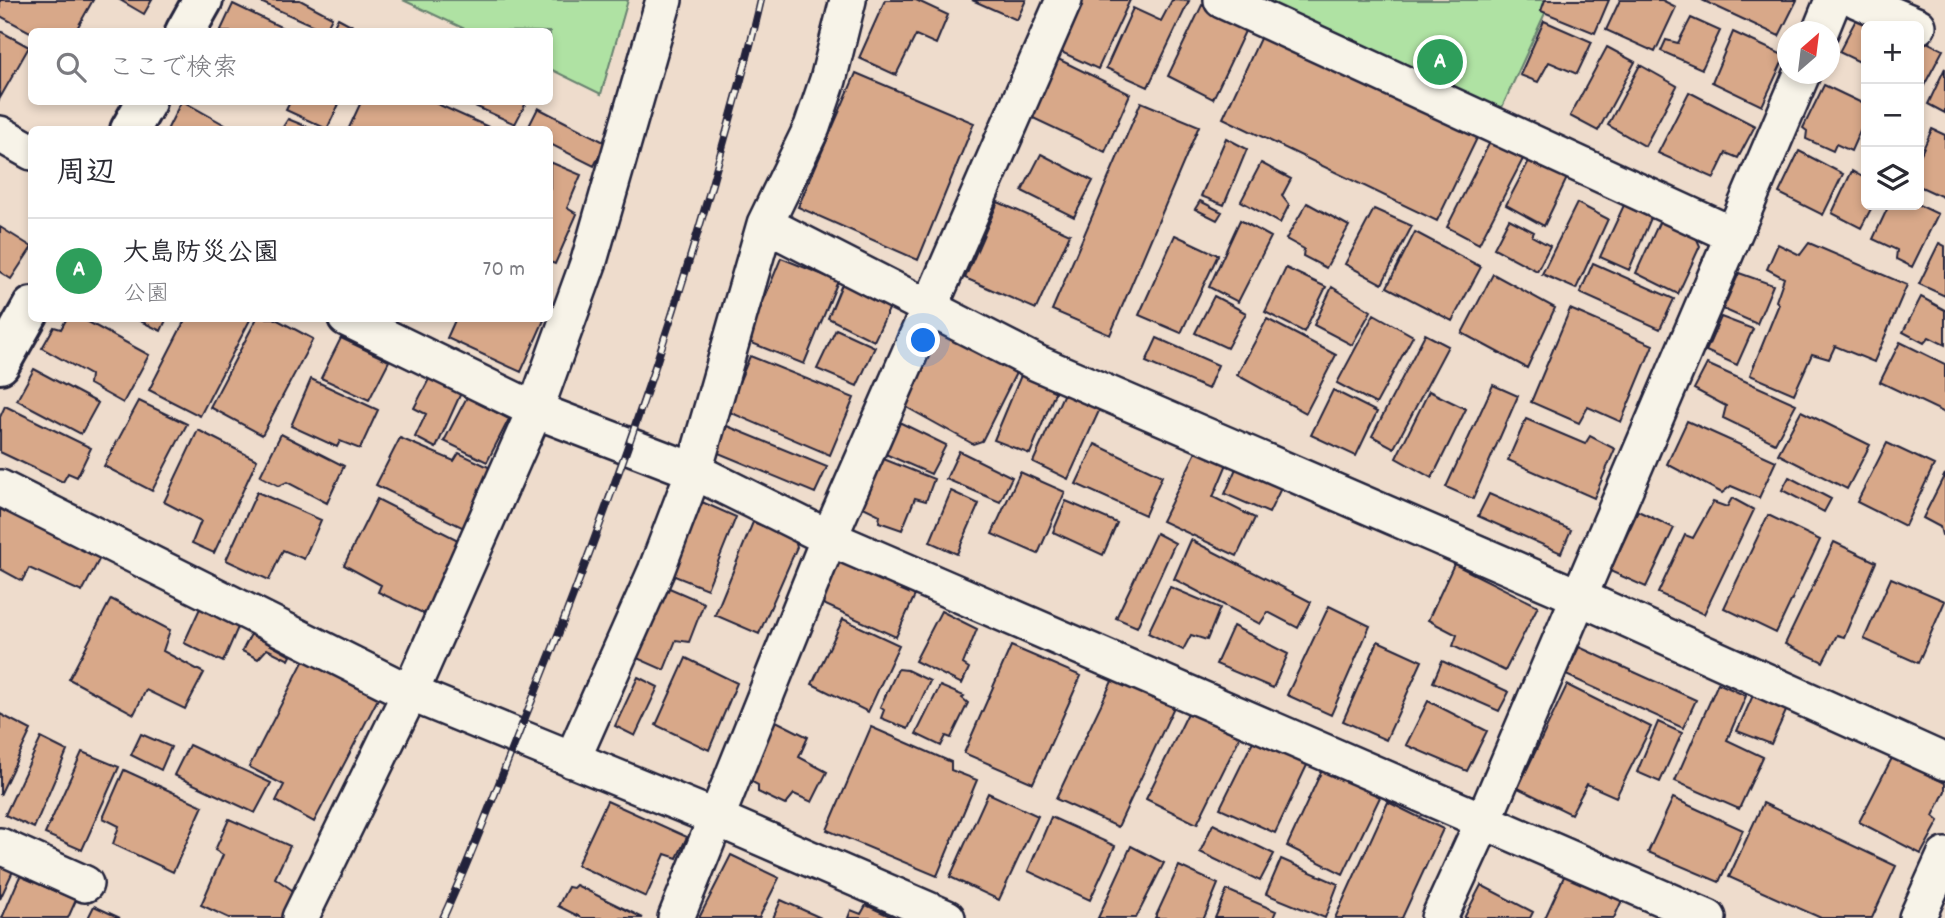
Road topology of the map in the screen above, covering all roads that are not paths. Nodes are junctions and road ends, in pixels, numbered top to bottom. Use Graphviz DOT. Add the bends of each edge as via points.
graph roads {
  1 [pos="203,0"];
  2 [pos="664,0"];
  3 [pos="848,0"];
  4 [pos="1064,0"];
  5 [pos="1222,0"];
  6 [pos="1833,0"];
  7 [pos="1857,0"];
  8 [pos="1824,21"];
  9 [pos="1906,21"];
  10 [pos="188,28"];
  11 [pos="1924,29"];
  12 [pos="1945,38"];
  13 [pos="1798,84"];
  14 [pos="144,105"];
  15 [pos="132,126"];
  16 [pos="0,134"];
  17 [pos="28,150"];
  18 [pos="765,224"];
  19 [pos="1733,235"];
  20 [pos="929,309"];
  21 [pos="28,314"];
  22 [pos="354,322"];
  23 [pos="0,364"];
  24 [pos="536,410"];
  25 [pos="694,471"];
  26 [pos="0,488"];
  27 [pos="829,538"];
  28 [pos="1579,597"];
  29 [pos="411,693"];
  30 [pos="572,760"];
  31 [pos="1945,762"];
  32 [pos="716,818"];
  33 [pos="1483,822"];
  34 [pos="0,846"];
  35 [pos="1945,856"];
  36 [pos="85,884"];
  37 [pos="300,918"];
  38 [pos="676,918"];
  39 [pos="947,918"];
  40 [pos="1438,918"];
  41 [pos="1708,918"];
  42 [pos="1917,918"];
  1 -- 10 [label="street"];
  2 -- 24 [label="lane" via="589,261"];
  3 -- 18 [label="lane" via="812,127"];
  4 -- 20 [label="lane"];
  5 -- 19 [label="lane"];
  6 -- 8 [label="lane"];
  7 -- 9 [label="lane"];
  11 -- 12 [label="lane"];
  13 -- 19 [label="lane"];
  14 -- 15 [label="street"];
  16 -- 17 [label="lane"];
  18 -- 20 [label="lane"];
  18 -- 25 [label="lane"];
  19 -- 28 [label="lane"];
  20 -- 27 [label="lane"];
  20 -- 28 [label="lane" via="1037,363"];
  21 -- 23 [label="street"];
  22 -- 24 [label="lane"];
  24 -- 25 [label="lane"];
  24 -- 29 [label="lane"];
  25 -- 27 [label="lane"];
  25 -- 30 [label="lane" via="656,571"];
  26 -- 29 [label="lane"];
  27 -- 32 [label="lane"];
  27 -- 33 [label="lane"];
  28 -- 31 [label="lane"];
  28 -- 33 [label="lane"];
  29 -- 30 [label="lane"];
  29 -- 37 [label="lane"];
  30 -- 32 [label="lane"];
  32 -- 38 [label="lane"];
  32 -- 39 [label="lane"];
  33 -- 40 [label="lane"];
  33 -- 41 [label="lane"];
  34 -- 36 [label="lane"];
  35 -- 42 [label="lane"];
}
